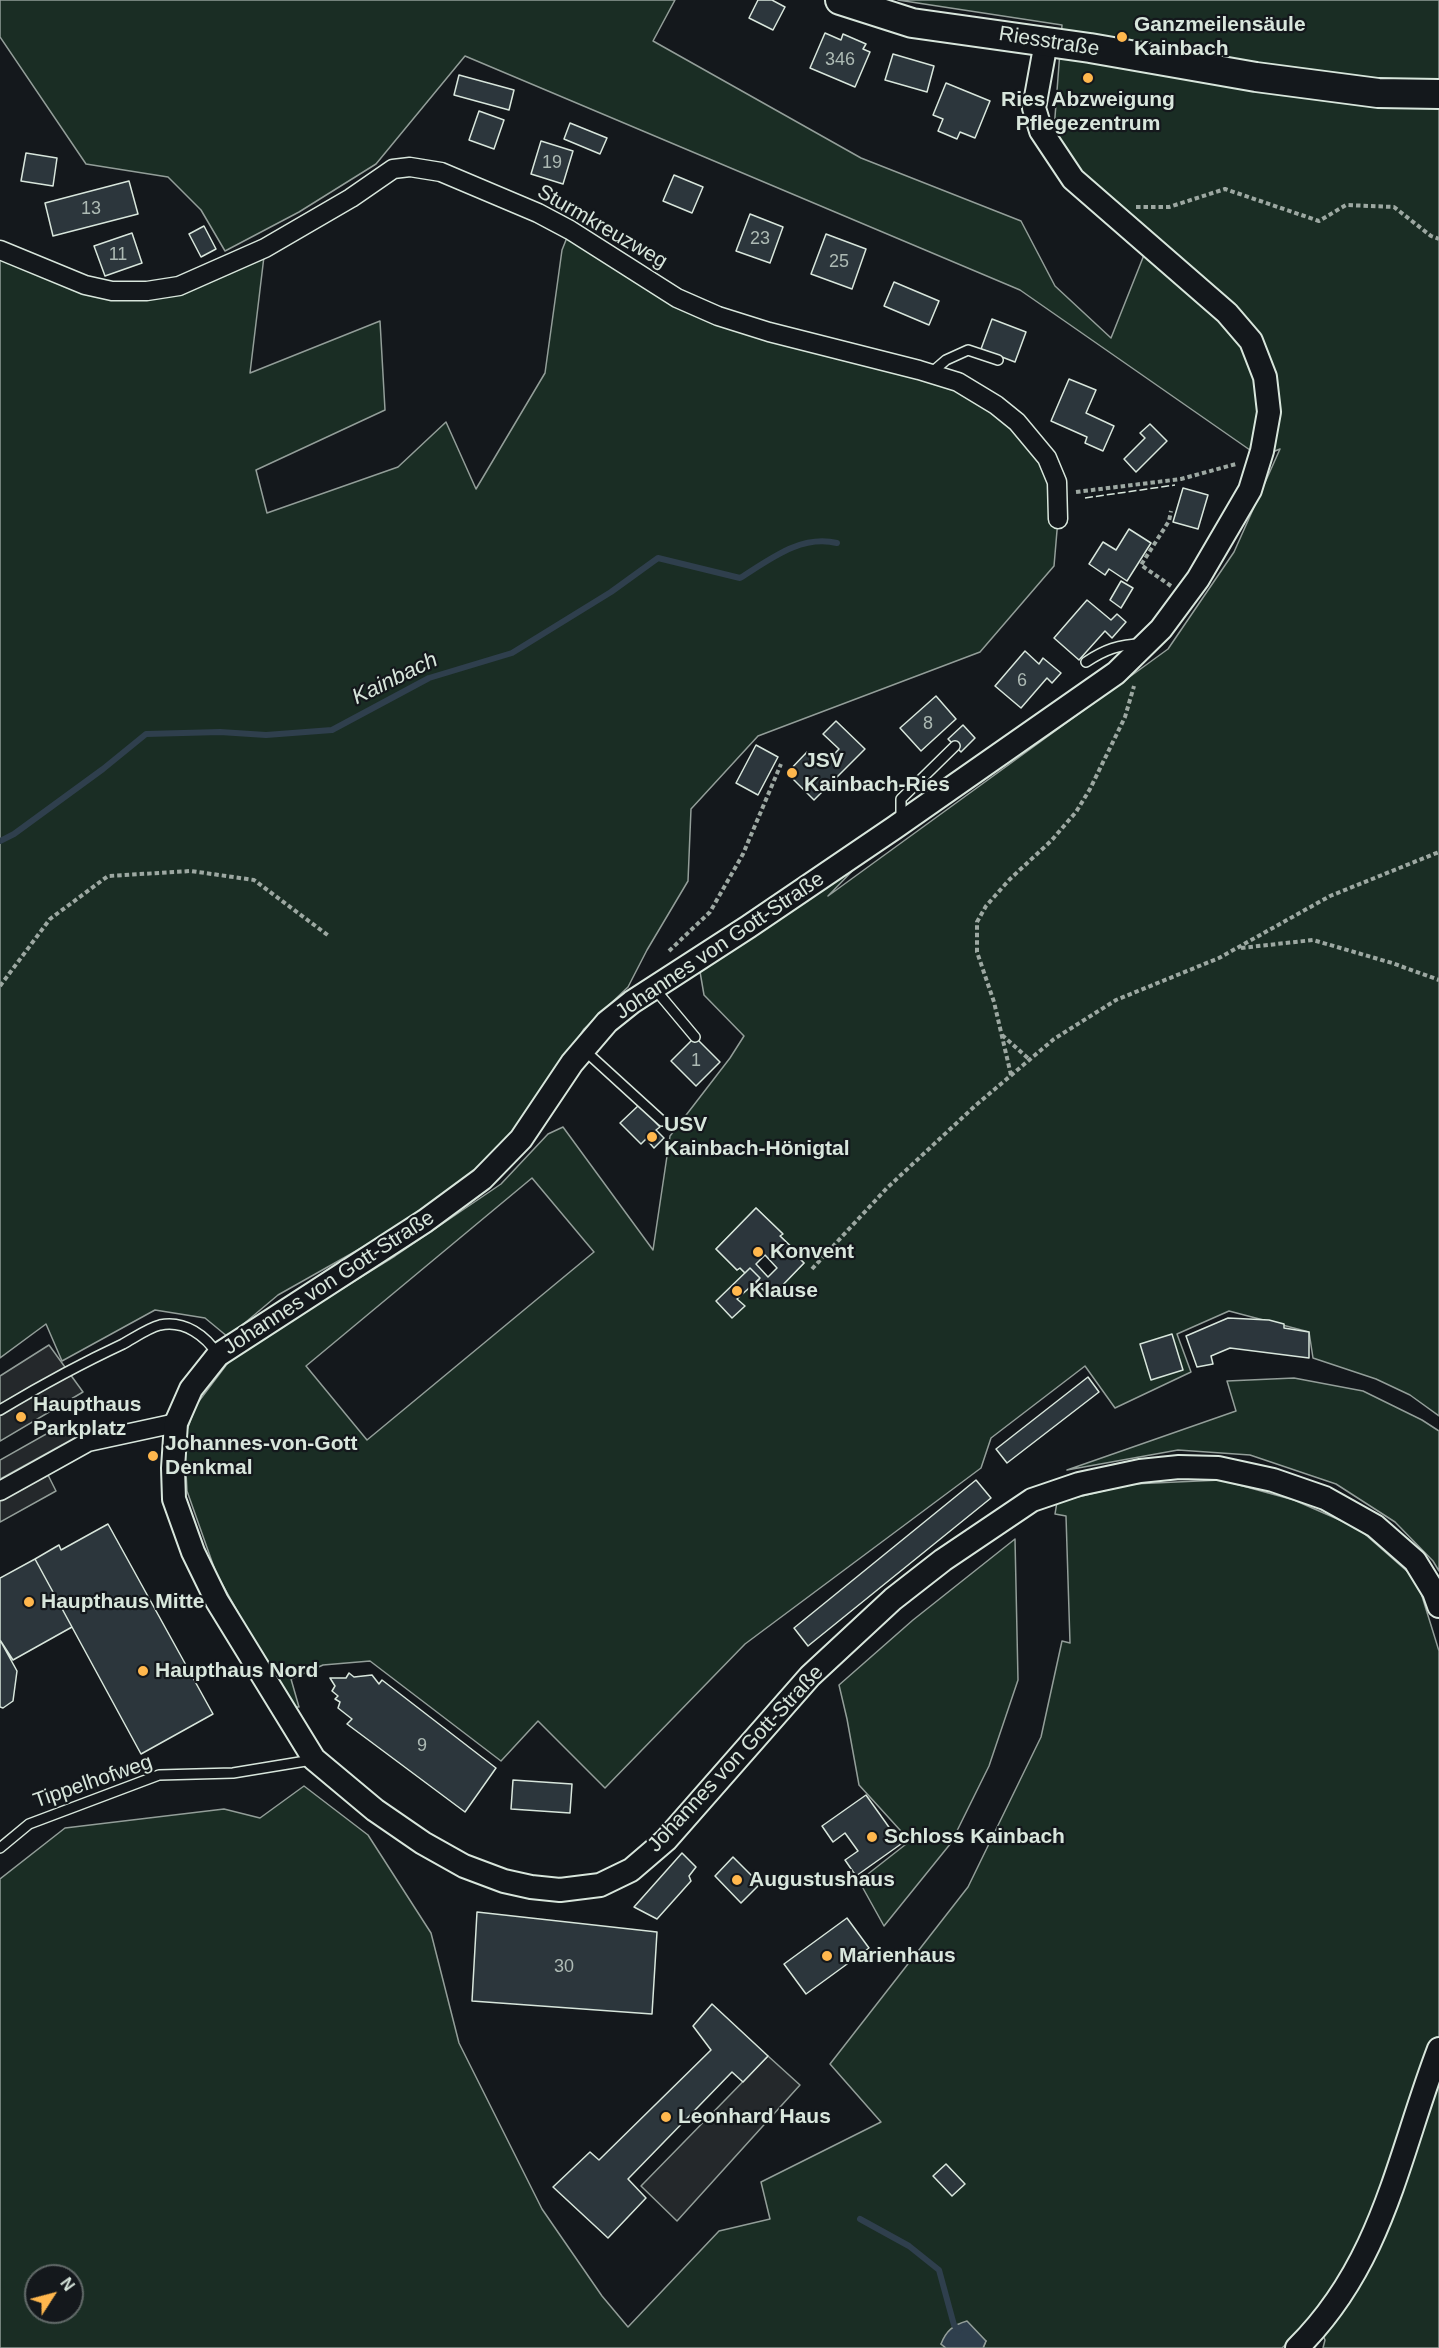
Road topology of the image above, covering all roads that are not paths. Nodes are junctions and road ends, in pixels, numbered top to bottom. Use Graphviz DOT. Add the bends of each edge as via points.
graph roads {
  1 [pos="840,0"];
  2 [pos="1046,42"];
  3 [pos="1439,94"];
  4 [pos="0,250"];
  5 [pos="998,360"];
  6 [pos="930,373"];
  7 [pos="1058,519"];
  8 [pos="1146,644"];
  9 [pos="1086,662"];
  10 [pos="955,746"];
  11 [pos="901,823"];
  12 [pos="654,988"];
  13 [pos="695,1037"];
  14 [pos="583,1049"];
  15 [pos="662,1121"];
  16 [pos="218,1355"];
  17 [pos="0,1410"];
  18 [pos="176,1423"];
  19 [pos="0,1491"];
  20 [pos="1439,1606"];
  21 [pos="314,1760"];
  22 [pos="0,1848"];
  23 [pos="1439,2049"];
  24 [pos="1303,2346"];
  1 -- 2 [label="main road, Riesstraße" via="912,22"];
  2 -- 3 [label="main road, Riesstraße" via="1378,93"];
  2 -- 8 [label="street, Johannes von Gott-Straße" via="1034,108 1041,131 1073,179 1227,313 1251,340 1265,377 1269,412 1250,490 1198,579"];
  4 -- 6 [label="street, Sturmkreuzweg" via="85,285 112,291 179,286 265,248 393,169 410,167 441,172 538,213 677,298 718,316"];
  5 -- 6 [label="lane" via="968,350"];
  6 -- 7 [label="street, Sturmkreuzweg" via="958,382 1017,422 1047,458 1058,482"];
  8 -- 9 [label="lane" via="1122,644"];
  8 -- 11 [label="street, Johannes von Gott-Straße" via="1116,673"];
  10 -- 11 [label="lane" via="901,799"];
  11 -- 12 [label="street, Johannes von Gott-Straße"];
  12 -- 13 [label="lane"];
  12 -- 14 [label="street, Johannes von Gott-Straße" via="607,1022"];
  14 -- 15 [label="lane"];
  14 -- 16 [label="street, Johannes von Gott-Straße" via="520,1139 482,1179 425,1221"];
  16 -- 17 [label="lane" via="199,1334 183,1326 161,1325 68,1370"];
  16 -- 18 [label="street, Johannes von Gott-Straße" via="191,1389"];
  18 -- 19 [label="street" via="88,1442"];
  18 -- 21 [label="street, Johannes von Gott-Straße" via="174,1499 193,1552 217,1601"];
  20 -- 21 [label="street, Johannes von Gott-Straße" via="1415,1562 1375,1526 1325,1498 1273,1480 1218,1468 1140,1471 1079,1484 1032,1500 943,1560 893,1599 810,1676 666,1840 632,1870 600,1885 560,1890 531,1887 464,1866 375,1810"];
  21 -- 22 [label="lane, Tippelhofweg" via="233,1773 159,1775 29,1824"];
  23 -- 24 [label="street" via="1369,2248 1338,2300"];
}
